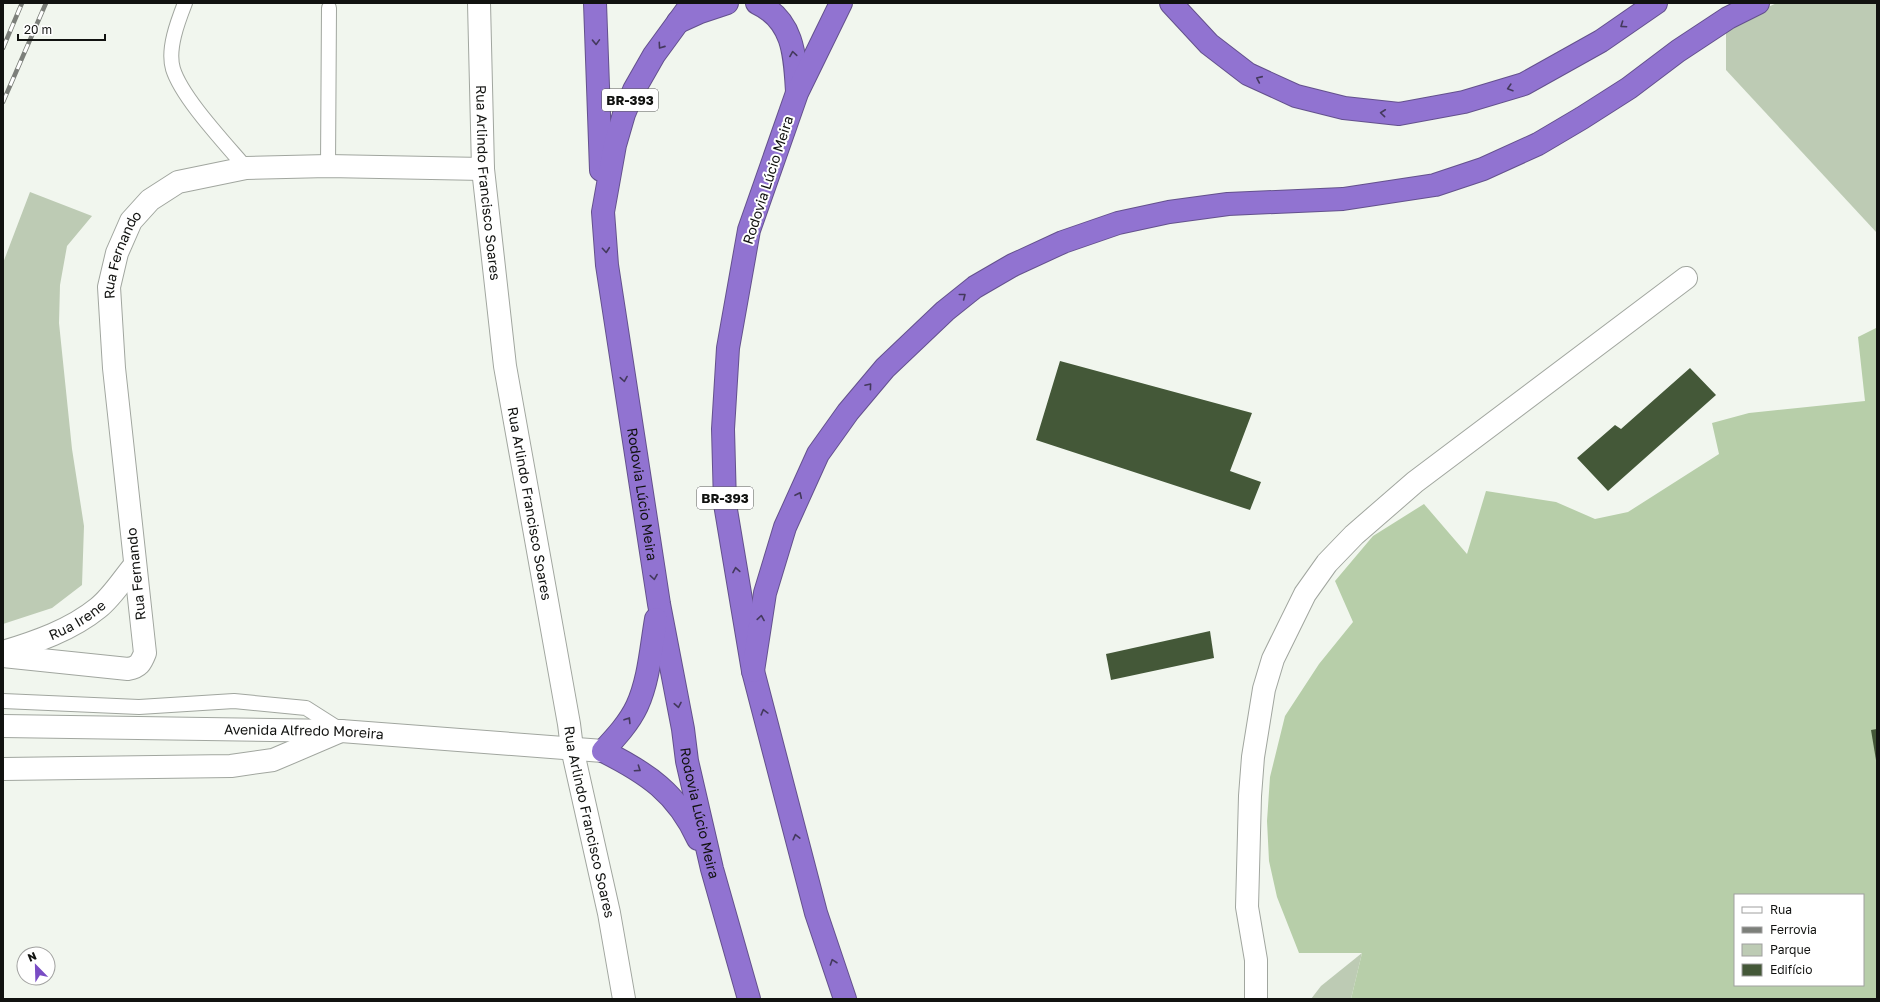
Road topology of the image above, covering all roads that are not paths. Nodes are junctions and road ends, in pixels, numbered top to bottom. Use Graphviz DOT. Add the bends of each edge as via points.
graph roads {
  1 [pos="185,3"];
  2 [pos="479,3"];
  3 [pos="595,3"];
  4 [pos="692,3"];
  5 [pos="727,3"];
  6 [pos="757,3"];
  7 [pos="841,3"];
  8 [pos="1171,3"];
  9 [pos="1656,3"];
  10 [pos="1758,3"];
  11 [pos="329,8"];
  12 [pos="677,23"];
  13 [pos="797,93"];
  14 [pos="328,166"];
  15 [pos="246,168"];
  16 [pos="483,169"];
  17 [pos="603,212"];
  18 [pos="1686,278"];
  19 [pos="134,566"];
  20 [pos="658,604"];
  21 [pos="3,652"];
  22 [pos="3,656"];
  23 [pos="753,671"];
  24 [pos="3,701"];
  25 [pos="3,726"];
  26 [pos="341,730"];
  27 [pos="572,748"];
  28 [pos="604,750"];
  29 [pos="3,769"];
  30 [pos="712,869"];
  31 [pos="624,999"];
  32 [pos="749,999"];
  33 [pos="845,999"];
  34 [pos="1256,999"];
  1 -- 15 [label="lane" via="172,42 172,68 185,93"];
  2 -- 16 [label="street, Rua Arlindo Francisco Soares"];
  3 -- 17 [label="highway, one-way"];
  4 -- 12 [label="highway, Rodovia Lúcio Meira / BR-393"];
  5 -- 12 [label="highway"];
  13 -- 6 [label="highway, one-way" via="793,49 784,26 777,15"];
  7 -- 13 [label="highway, Rodovia Lúcio Meira / BR-393"];
  9 -- 8 [label="highway, one-way" via="1601,41 1524,84 1464,102 1399,114 1344,108 1296,96 1248,74 1208,44"];
  23 -- 10 [label="highway, one-way" via="765,593 784,527 818,454 848,412 885,368 945,311 975,287 1012,265 1063,242 1118,223 1169,212 1228,204 1350,198 1435,185 1483,169 1538,144 1582,118 1728,18"];
  11 -- 14 [label="lane"];
  12 -- 17 [label="highway, Rodovia Lúcio Meira / BR-393, one-way" via="654,55 634,90 615,145"];
  23 -- 13 [label="highway, Rodovia Lúcio Meira / BR-393, one-way" via="725,504 723,429 728,348 749,230"];
  14 -- 15 [label="street, Rua Fernando"];
  14 -- 16 [label="street, Rua Fernando"];
  15 -- 19 [label="street, Rua Fernando" via="178,182 150,200 131,221 117,253 109,287 114,368"];
  16 -- 27 [label="street, Rua Arlindo Francisco Soares" via="505,366"];
  17 -- 20 [label="highway, Rodovia Lúcio Meira / BR-393, one-way" via="607,265"];
  18 -- 34 [label="street" via="1415,482 1354,535 1305,594 1273,659 1264,689 1253,757 1248,830 1247,907 1256,960"];
  19 -- 21 [label="street, Rua Irene" via="99,608 41,640"];
  19 -- 22 [label="street, Rua Fernando" via="145,653 141,664 136,668"];
  28 -- 20 [label="highway, one-way" via="623,729 637,707 645,684"];
  20 -- 30 [label="highway, Rodovia Lúcio Meira / BR-393, one-way" via="687,761"];
  33 -- 23 [label="highway, Rodovia Lúcio Meira / BR-393, one-way" via="816,913"];
  24 -- 26 [label="lane" via="139,707 234,701 306,708"];
  25 -- 26 [label="street, Avenida Alfredo Moreira"];
  26 -- 27 [label="street, Avenida Alfredo Moreira"];
  26 -- 29 [label="street" via="273,760 232,766"];
  27 -- 28 [label="street, Avenida Alfredo Moreira"];
  27 -- 31 [label="street, Rua Arlindo Francisco Soares" via="609,913"];
  28 -- 30 [label="highway, one-way" via="655,781 675,803 692,826"];
  30 -- 32 [label="highway, Rodovia Lúcio Meira / BR-393"];
}
